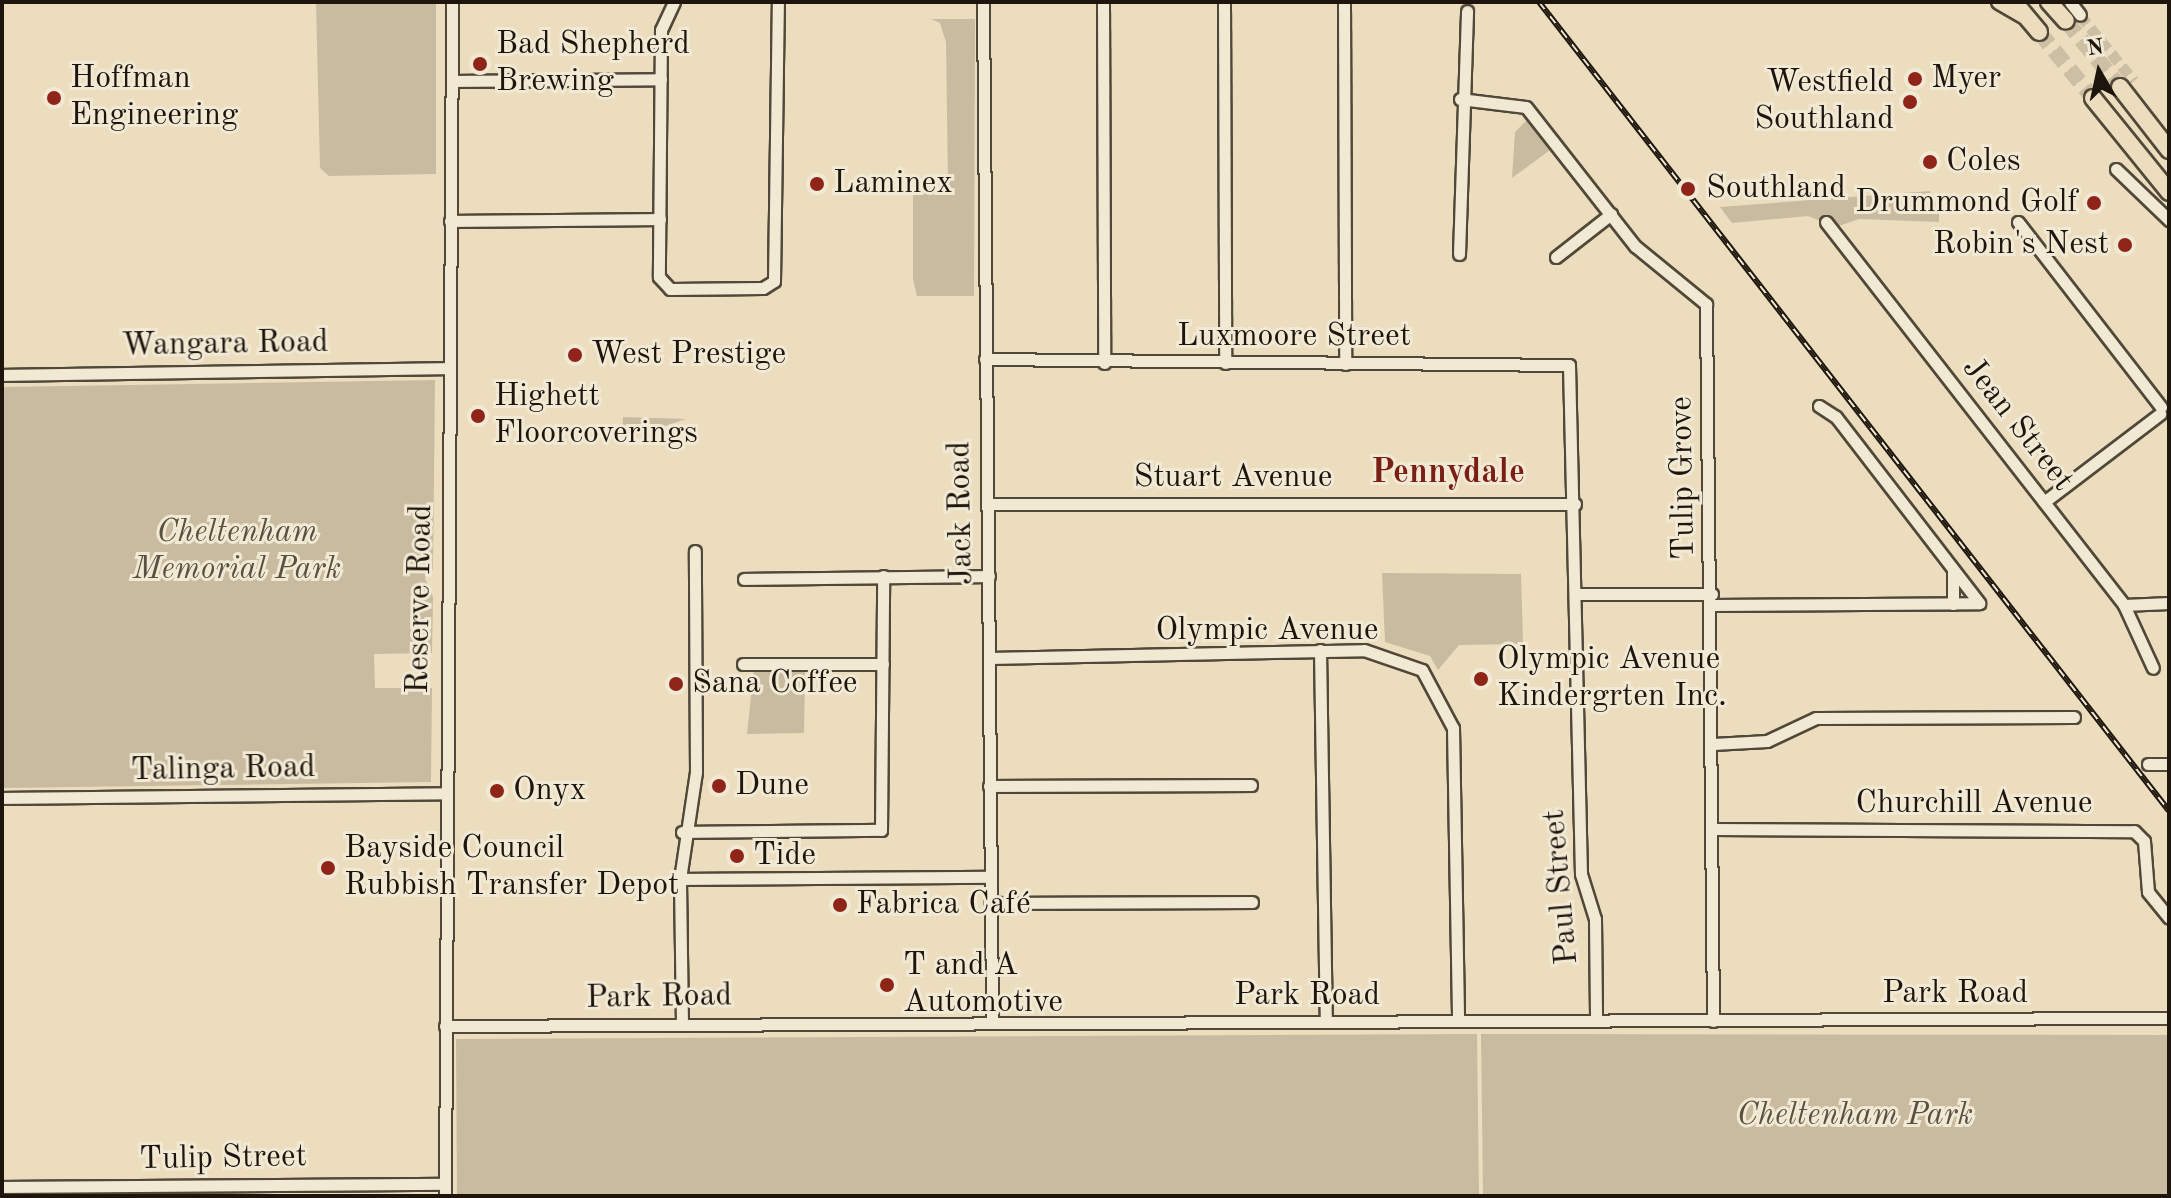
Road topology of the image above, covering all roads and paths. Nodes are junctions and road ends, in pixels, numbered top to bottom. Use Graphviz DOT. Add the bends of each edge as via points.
graph roads {
  1 [pos="452,2"];
  2 [pos="674,2"];
  3 [pos="778,2"];
  4 [pos="983,2"];
  5 [pos="1103,2"];
  6 [pos="1224,2"];
  7 [pos="1344,2"];
  8 [pos="1999,2"];
  9 [pos="2014,2"];
  10 [pos="2049,2"];
  11 [pos="2070,2"];
  12 [pos="1467,11"];
  13 [pos="2027,18"];
  14 [pos="2073,18"];
  15 [pos="2039,32"];
  16 [pos="661,79"];
  17 [pos="452,81"];
  18 [pos="2120,87"];
  19 [pos="2093,98"];
  20 [pos="1460,99"];
  21 [pos="2169,150"];
  22 [pos="2116,169"];
  23 [pos="2156,177"];
  24 [pos="2169,192"];
  25 [pos="2148,194"];
  26 [pos="1611,214"];
  27 [pos="660,219"];
  28 [pos="2169,220"];
  29 [pos="450,221"];
  30 [pos="1826,222"];
  31 [pos="2018,222"];
  32 [pos="1459,254"];
  33 [pos="1556,257"];
  34 [pos="985,362"];
  35 [pos="1104,363"];
  36 [pos="1225,363"];
  37 [pos="1345,364"];
  38 [pos="1569,365"];
  39 [pos="449,368"];
  40 [pos="2,375"];
  41 [pos="1819,406"];
  42 [pos="2166,413"];
  43 [pos="2044,502"];
  44 [pos="987,504"];
  45 [pos="1575,504"];
  46 [pos="695,551"];
  47 [pos="1953,571"];
  48 [pos="883,576"];
  49 [pos="989,576"];
  50 [pos="744,579"];
  51 [pos="1576,594"];
  52 [pos="1712,600"];
  53 [pos="2169,603"];
  54 [pos="1953,604"];
  55 [pos="2124,605"];
  56 [pos="1320,650"];
  57 [pos="989,658"];
  58 [pos="743,664"];
  59 [pos="883,664"];
  60 [pos="2153,668"];
  61 [pos="2074,717"];
  62 [pos="1713,744"];
  63 [pos="2148,764"];
  64 [pos="2169,764"];
  65 [pos="1251,785"];
  66 [pos="989,786"];
  67 [pos="445,793"];
  68 [pos="2,798"];
  69 [pos="1713,829"];
  70 [pos="682,832"];
  71 [pos="990,877"];
  72 [pos="680,879"];
  73 [pos="1252,902"];
  74 [pos="990,903"];
  75 [pos="2169,918"];
  76 [pos="2169,1018"];
  77 [pos="1458,1021"];
  78 [pos="1596,1021"];
  79 [pos="1715,1021"];
  80 [pos="1326,1022"];
  81 [pos="992,1023"];
  82 [pos="682,1024"];
  83 [pos="445,1026"];
  84 [pos="2,1187"];
  85 [pos="445,1190"];
  1 -- 17 [label="street, Reserve Road"];
  2 -- 16 [label="street" via="662,25"];
  3 -- 27 [label="street" via="772,284 670,289 660,280"];
  4 -- 34 [label="street, Jack Road"];
  5 -- 35 [label="street"];
  6 -- 36 [label="street"];
  7 -- 37 [label="street"];
  8 -- 13 [label="main road"];
  9 -- 13 [label="highway"];
  10 -- 14 [label="highway"];
  11 -- 14 [label="street"];
  12 -- 20 [label="street"];
  13 -- 15 [label="highway"];
  16 -- 17 [label="street"];
  16 -- 27 [label="street"];
  17 -- 29 [label="street, Reserve Road"];
  18 -- 21 [label="highway"];
  19 -- 23 [label="highway"];
  20 -- 26 [label="street, Tulip Grove" via="1526,107"];
  20 -- 32 [label="street"];
  22 -- 25 [label="street"];
  23 -- 24 [label="highway"];
  23 -- 25 [label="street"];
  25 -- 28 [label="street"];
  26 -- 33 [label="street"];
  26 -- 52 [label="street, Tulip Grove" via="1635,246 1706,304"];
  27 -- 29 [label="street"];
  29 -- 39 [label="street, Reserve Road"];
  30 -- 43 [label="street, Jean Street"];
  31 -- 42 [label="street"];
  34 -- 35 [label="street, Luxmoore Street"];
  34 -- 44 [label="street, Jack Road"];
  35 -- 36 [label="street, Luxmoore Street"];
  36 -- 37 [label="street, Luxmoore Street"];
  37 -- 38 [label="street, Luxmoore Street"];
  38 -- 45 [label="street, Paul Street"];
  39 -- 40 [label="street, Wangara Road"];
  39 -- 67 [label="street, Reserve Road"];
  41 -- 47 [label="street" via="1836,417"];
  42 -- 43 [label="street"];
  43 -- 55 [label="street, Jean Street"];
  44 -- 45 [label="street, Stuart Avenue"];
  44 -- 49 [label="street, Jack Road"];
  45 -- 51 [label="street, Paul Street"];
  46 -- 70 [label="street" via="696,772"];
  47 -- 54 [label="street"];
  47 -- 54 [label="street" via="1979,603"];
  48 -- 49 [label="street"];
  48 -- 50 [label="street"];
  48 -- 59 [label="street"];
  49 -- 57 [label="street, Jack Road"];
  51 -- 52 [label="street"];
  51 -- 78 [label="street, Paul Street" via="1581,874 1595,919"];
  52 -- 54 [label="street"];
  52 -- 62 [label="street, Tulip Grove"];
  53 -- 55 [label="street"];
  55 -- 60 [label="street, Jean Street"];
  56 -- 57 [label="street, Olympic Avenue" via="1212,657"];
  56 -- 77 [label="street, Olympic Avenue" via="1401,658 1429,678 1449,713"];
  56 -- 80 [label="street"];
  57 -- 66 [label="street, Jack Road"];
  58 -- 59 [label="street"];
  59 -- 70 [label="street" via="881,830"];
  61 -- 62 [label="street" via="1816,718 1767,741"];
  62 -- 69 [label="street, Tulip Grove"];
  63 -- 64 [label="street"];
  65 -- 66 [label="street"];
  66 -- 71 [label="street, Jack Road"];
  67 -- 68 [label="street, Talinga Road"];
  67 -- 83 [label="street, Reserve Road"];
  69 -- 75 [label="street, Churchill Avenue" via="2134,831 2144,838 2148,892"];
  69 -- 79 [label="street, Tulip Grove"];
  70 -- 72 [label="street"];
  71 -- 72 [label="street"];
  71 -- 74 [label="street, Jack Road"];
  72 -- 82 [label="street"];
  73 -- 74 [label="street"];
  74 -- 81 [label="street, Jack Road"];
  76 -- 79 [label="street, Park Road"];
  77 -- 78 [label="street, Park Road"];
  77 -- 80 [label="street, Park Road"];
  78 -- 79 [label="street, Park Road"];
  80 -- 81 [label="street, Park Road"];
  81 -- 82 [label="street, Park Road"];
  82 -- 83 [label="street, Park Road"];
  83 -- 85 [label="street, Reserve Road"];
  84 -- 85 [label="street, Tulip Street"];
}
